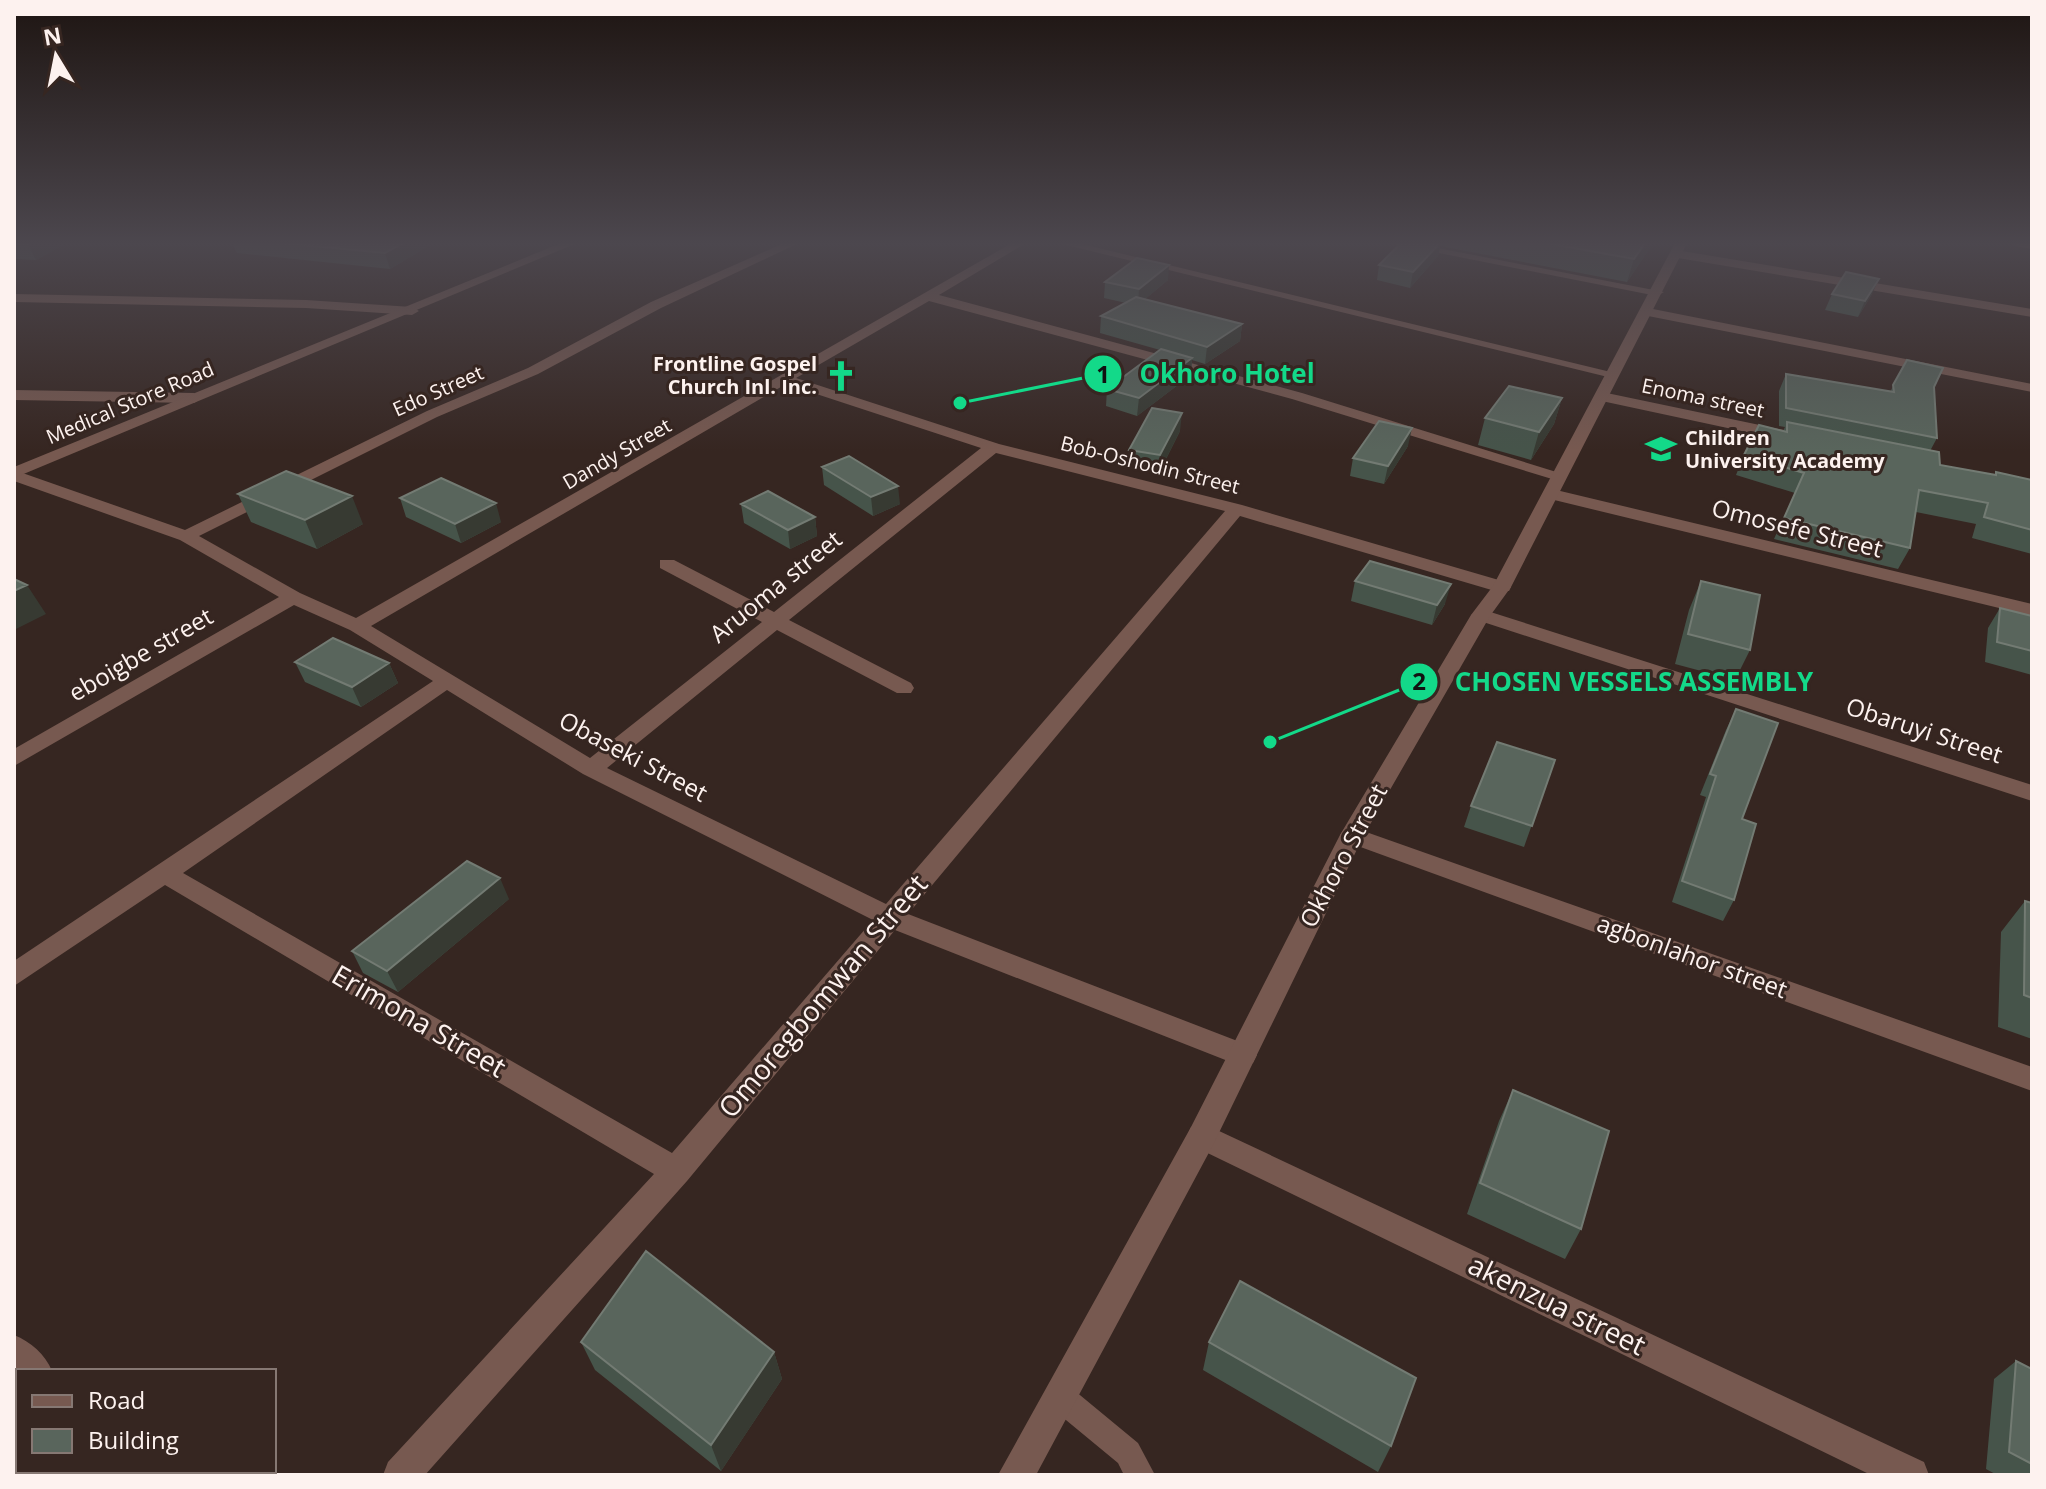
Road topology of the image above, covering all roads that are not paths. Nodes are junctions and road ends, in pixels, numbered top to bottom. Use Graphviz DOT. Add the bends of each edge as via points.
graph roads {
  1 [pos="408,312"];
  2 [pos="642,312"];
  3 [pos="899,312"];
  4 [pos="987,312"];
  5 [pos="1355,312"];
  6 [pos="1646,312"];
  7 [pos="1698,312"];
  8 [pos="1612,374"];
  9 [pos="787,380"];
  10 [pos="2032,388"];
  11 [pos="14,395"];
  12 [pos="1602,397"];
  13 [pos="194,398"];
  14 [pos="1802,438"];
  15 [pos="993,447"];
  16 [pos="14,474"];
  17 [pos="1555,485"];
  18 [pos="1236,509"];
  19 [pos="186,536"];
  20 [pos="667,564"];
  21 [pos="1502,587"];
  22 [pos="293,597"];
  23 [pos="2032,610"];
  24 [pos="1481,615"];
  25 [pos="775,621"];
  26 [pos="357,626"];
  27 [pos="447,681"];
  28 [pos="904,688"];
  29 [pos="14,759"];
  30 [pos="591,769"];
  31 [pos="2032,793"];
  32 [pos="1352,835"];
  33 [pos="162,872"];
  34 [pos="889,917"];
  35 [pos="14,975"];
  36 [pos="1243,1055"];
  37 [pos="2032,1079"];
  38 [pos="1202,1136"];
  39 [pos="676,1171"];
  40 [pos="14,1352"];
  41 [pos="33,1369"];
  42 [pos="1059,1396"];
  43 [pos="401,1475"];
  44 [pos="1016,1475"];
  45 [pos="1140,1475"];
  46 [pos="1911,1475"];
  1 -- 13 [label="street, Medical Store Road"];
  2 -- 19 [label="street, Edo Street" via="533,371 432,414"];
  3 -- 9 [label="street, Dandy Street"];
  4 -- 17 [label="street, Omosefe Street" via="1252,384"];
  5 -- 8 [label="street"];
  6 -- 8 [label="street, Okhoro Street"];
  7 -- 10 [label="street"];
  8 -- 12 [label="street, Okhoro Street"];
  9 -- 15 [label="street, Bob-Oshodin Street"];
  9 -- 26 [label="street, Dandy Street"];
  11 -- 13 [label="street"];
  12 -- 14 [label="street, Enoma street"];
  12 -- 17 [label="street, Okhoro Street"];
  13 -- 16 [label="street, Medical Store Road"];
  15 -- 18 [label="street, Bob-Oshodin Street"];
  15 -- 25 [label="street, Aruoma street"];
  16 -- 19 [label="street, Obaseki Street"];
  17 -- 21 [label="street, Okhoro Street"];
  17 -- 23 [label="street, Omosefe Street"];
  18 -- 21 [label="street, Bob-Oshodin Street"];
  18 -- 34 [label="street, Omoregbomwan Street"];
  19 -- 22 [label="street, Obaseki Street"];
  20 -- 25 [label="street"];
  21 -- 24 [label="street, Okhoro Street"];
  22 -- 26 [label="street, Obaseki Street"];
  22 -- 29 [label="street, eboigbe street"];
  24 -- 31 [label="street, Obaruyi Street"];
  24 -- 32 [label="street, Okhoro Street"];
  25 -- 28 [label="street"];
  25 -- 30 [label="street, Aruoma street"];
  26 -- 27 [label="street, Obaseki Street"];
  27 -- 30 [label="street, Obaseki Street"];
  27 -- 33 [label="street"];
  30 -- 34 [label="street, Obaseki Street"];
  32 -- 36 [label="street, Okhoro Street"];
  32 -- 37 [label="street, agbonlahor street"];
  33 -- 35 [label="street"];
  33 -- 39 [label="street, Erimona Street"];
  34 -- 36 [label="street, Obaseki Street"];
  34 -- 39 [label="street, Omoregbomwan Street"];
  36 -- 38 [label="street, Okhoro Street"];
  38 -- 42 [label="street, Okhoro Street"];
  38 -- 46 [label="street, akenzua street"];
  39 -- 43 [label="street, Omoregbomwan Street"];
  40 -- 41 [label="street"];
  42 -- 44 [label="street, Okhoro Street"];
  42 -- 45 [label="lane" via="1128,1453"];
}
